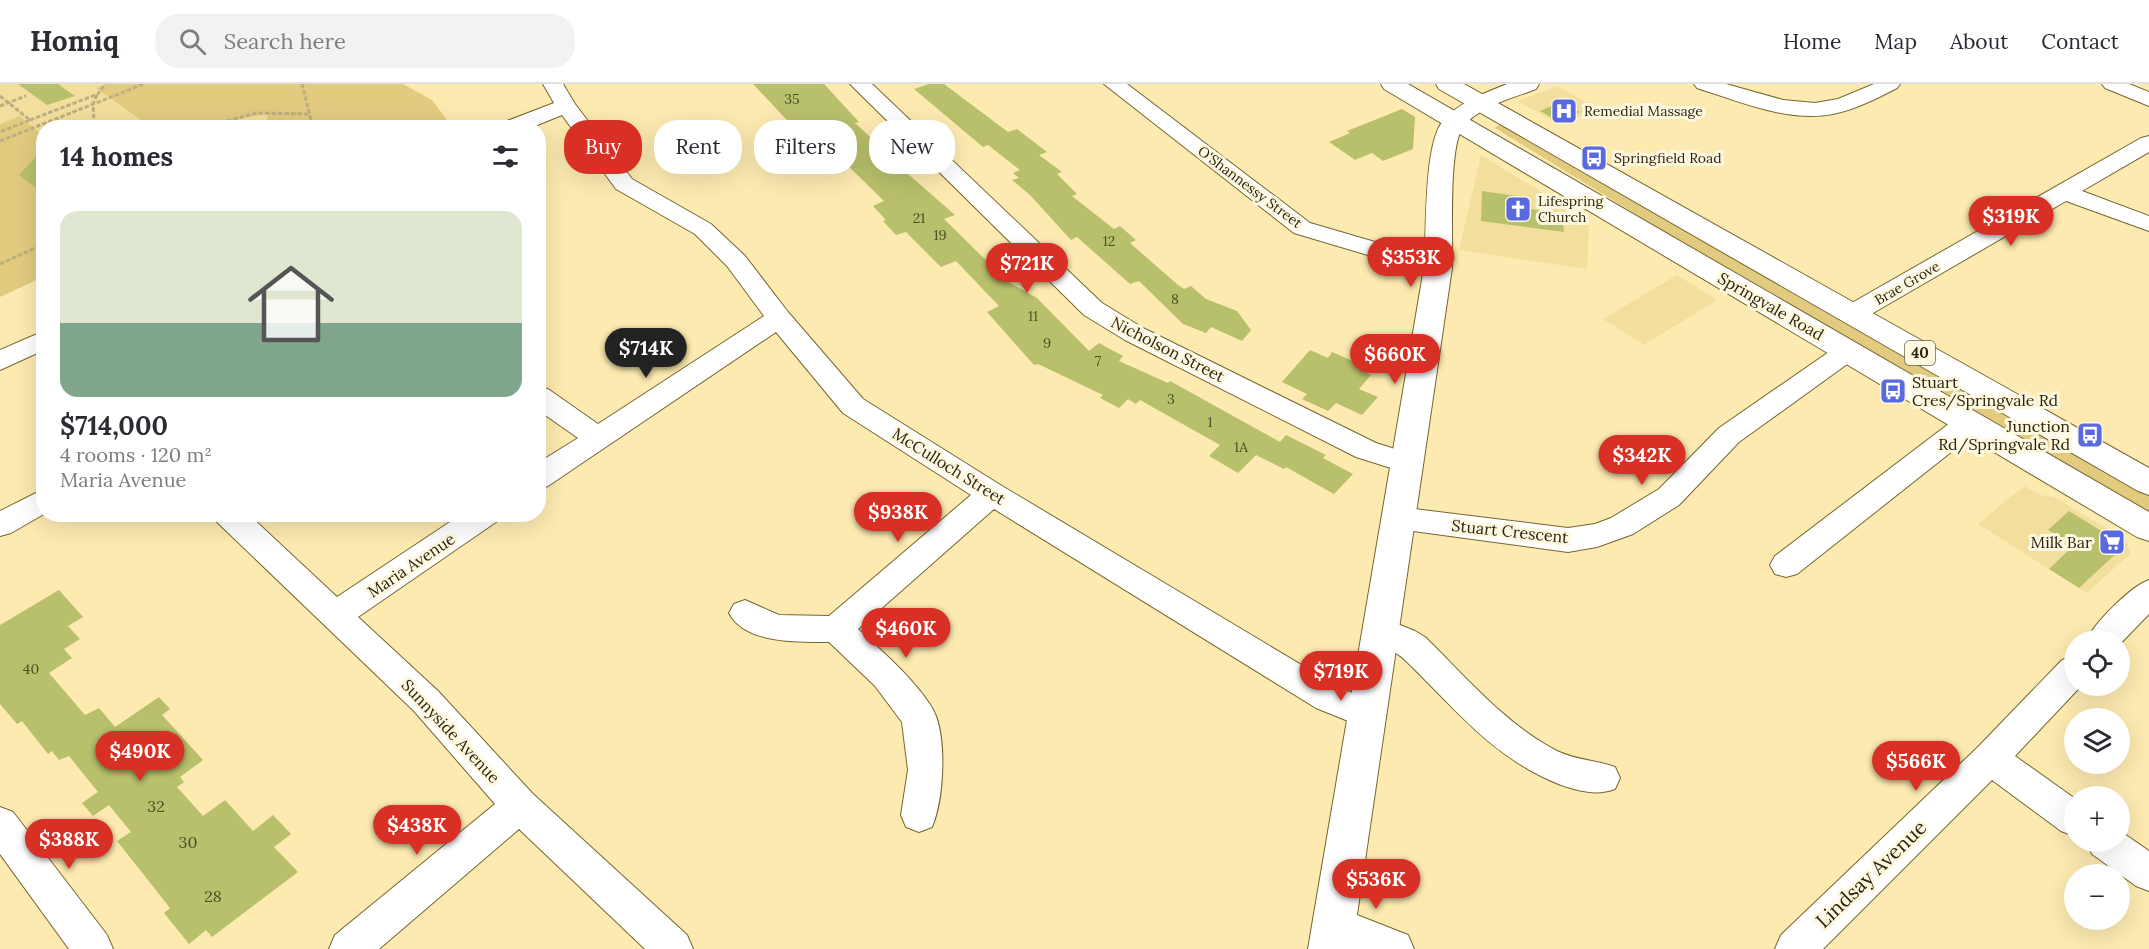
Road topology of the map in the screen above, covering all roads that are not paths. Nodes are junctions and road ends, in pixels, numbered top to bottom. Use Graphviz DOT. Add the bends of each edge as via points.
graph roads {
  1 [pos="860,84"];
  2 [pos="1114,84"];
  3 [pos="1392,84"];
  4 [pos="1447,84"];
  5 [pos="1528,84"];
  6 [pos="1704,84"];
  7 [pos="1890,84"];
  8 [pos="2112,84"];
  9 [pos="560,95"];
  10 [pos="2149,100"];
  11 [pos="1481,104"];
  12 [pos="522,120"];
  13 [pos="1456,121"];
  14 [pos="2149,143"];
  15 [pos="2064,192"];
  16 [pos="2149,224"];
  17 [pos="1438,268"];
  18 [pos="1852,314"];
  19 [pos="779,318"];
  20 [pos="36,343"];
  21 [pos="1848,351"];
  22 [pos="5,359"];
  23 [pos="546,402"];
  24 [pos="1969,423"];
  25 [pos="598,438"];
  26 [pos="1407,463"];
  27 [pos="546,473"];
  28 [pos="2149,483"];
  29 [pos="992,494"];
  30 [pos="36,505"];
  31 [pos="1398,518"];
  32 [pos="237,522"];
  33 [pos="473,522"];
  34 [pos="0,525"];
  35 [pos="2149,528"];
  36 [pos="1786,565"];
  37 [pos="2149,593"];
  38 [pos="745,613"];
  39 [pos="336,615"];
  40 [pos="836,629"];
  41 [pos="1380,630"];
  42 [pos="2113,630"];
  43 [pos="2064,680"];
  44 [pos="1368,714"];
  45 [pos="1990,758"];
  46 [pos="1602,778"];
  47 [pos="520,806"];
  48 [pos="2064,812"];
  49 [pos="919,815"];
  50 [pos="5,841"];
  51 [pos="2119,852"];
  52 [pos="2149,873"];
  53 [pos="1332,937"];
  54 [pos="93,949"];
  55 [pos="349,949"];
  56 [pos="673,949"];
  57 [pos="1394,949"];
  58 [pos="1795,949"];
  1 -- 26 [label="street, Nicholson Street" via="1093,309 1134,334 1366,450"];
  2 -- 17 [label="street, O'Shannessy Street" via="1302,228"];
  3 -- 13 [label="main road, Springvale Road / 40"];
  4 -- 11 [label="main road, Springvale Road / 40"];
  5 -- 11 [label="main road"];
  6 -- 7 [label="street" via="1801,109 1850,102"];
  8 -- 10 [label="street"];
  9 -- 12 [label="street"];
  9 -- 19 [label="street, McCulloch Street" via="624,184 703,228 736,261"];
  11 -- 13 [label="main road"];
  11 -- 18 [label="main road, Springvale Road / 40"];
  13 -- 17 [label="main road" via="1446,135 1442,157"];
  13 -- 21 [label="main road, Springvale Road / 40"];
  14 -- 15 [label="street, Brae Grove"];
  15 -- 16 [label="street"];
  15 -- 18 [label="street, Brae Grove"];
  17 -- 26 [label="main road"];
  18 -- 28 [label="main road, Springvale Road / 40"];
  19 -- 25 [label="street"];
  19 -- 29 [label="street, McCulloch Street" via="853,406"];
  20 -- 22 [label="street"];
  21 -- 24 [label="main road, Springvale Road / 40"];
  21 -- 31 [label="street, Stuart Crescent" via="1729,435 1669,497 1622,526 1568,540"];
  23 -- 25 [label="street"];
  24 -- 35 [label="main road, Springvale Road / 40"];
  24 -- 36 [label="street"];
  25 -- 27 [label="street"];
  26 -- 31 [label="main road"];
  29 -- 40 [label="street"];
  29 -- 44 [label="street, McCulloch Street" via="1328,698"];
  30 -- 34 [label="street"];
  31 -- 41 [label="main road"];
  32 -- 39 [label="street, Sunnyside Avenue"];
  33 -- 39 [label="street, Maria Avenue"];
  37 -- 42 [label="street"];
  38 -- 40 [label="street" via="776,628"];
  39 -- 47 [label="street, Sunnyside Avenue" via="426,701"];
  40 -- 49 [label="street" via="887,676 919,717 926,770"];
  41 -- 44 [label="main road"];
  41 -- 46 [label="street" via="1413,647 1532,756 1571,774"];
  43 -- 45 [label="street, Lindsay Avenue"];
  44 -- 53 [label="main road"];
  45 -- 48 [label="street"];
  45 -- 58 [label="street, Lindsay Avenue"];
  47 -- 55 [label="street"];
  47 -- 56 [label="street, Sunnyside Avenue"];
  50 -- 54 [label="street"];
  51 -- 52 [label="street"];
  53 -- 57 [label="street"];
}
